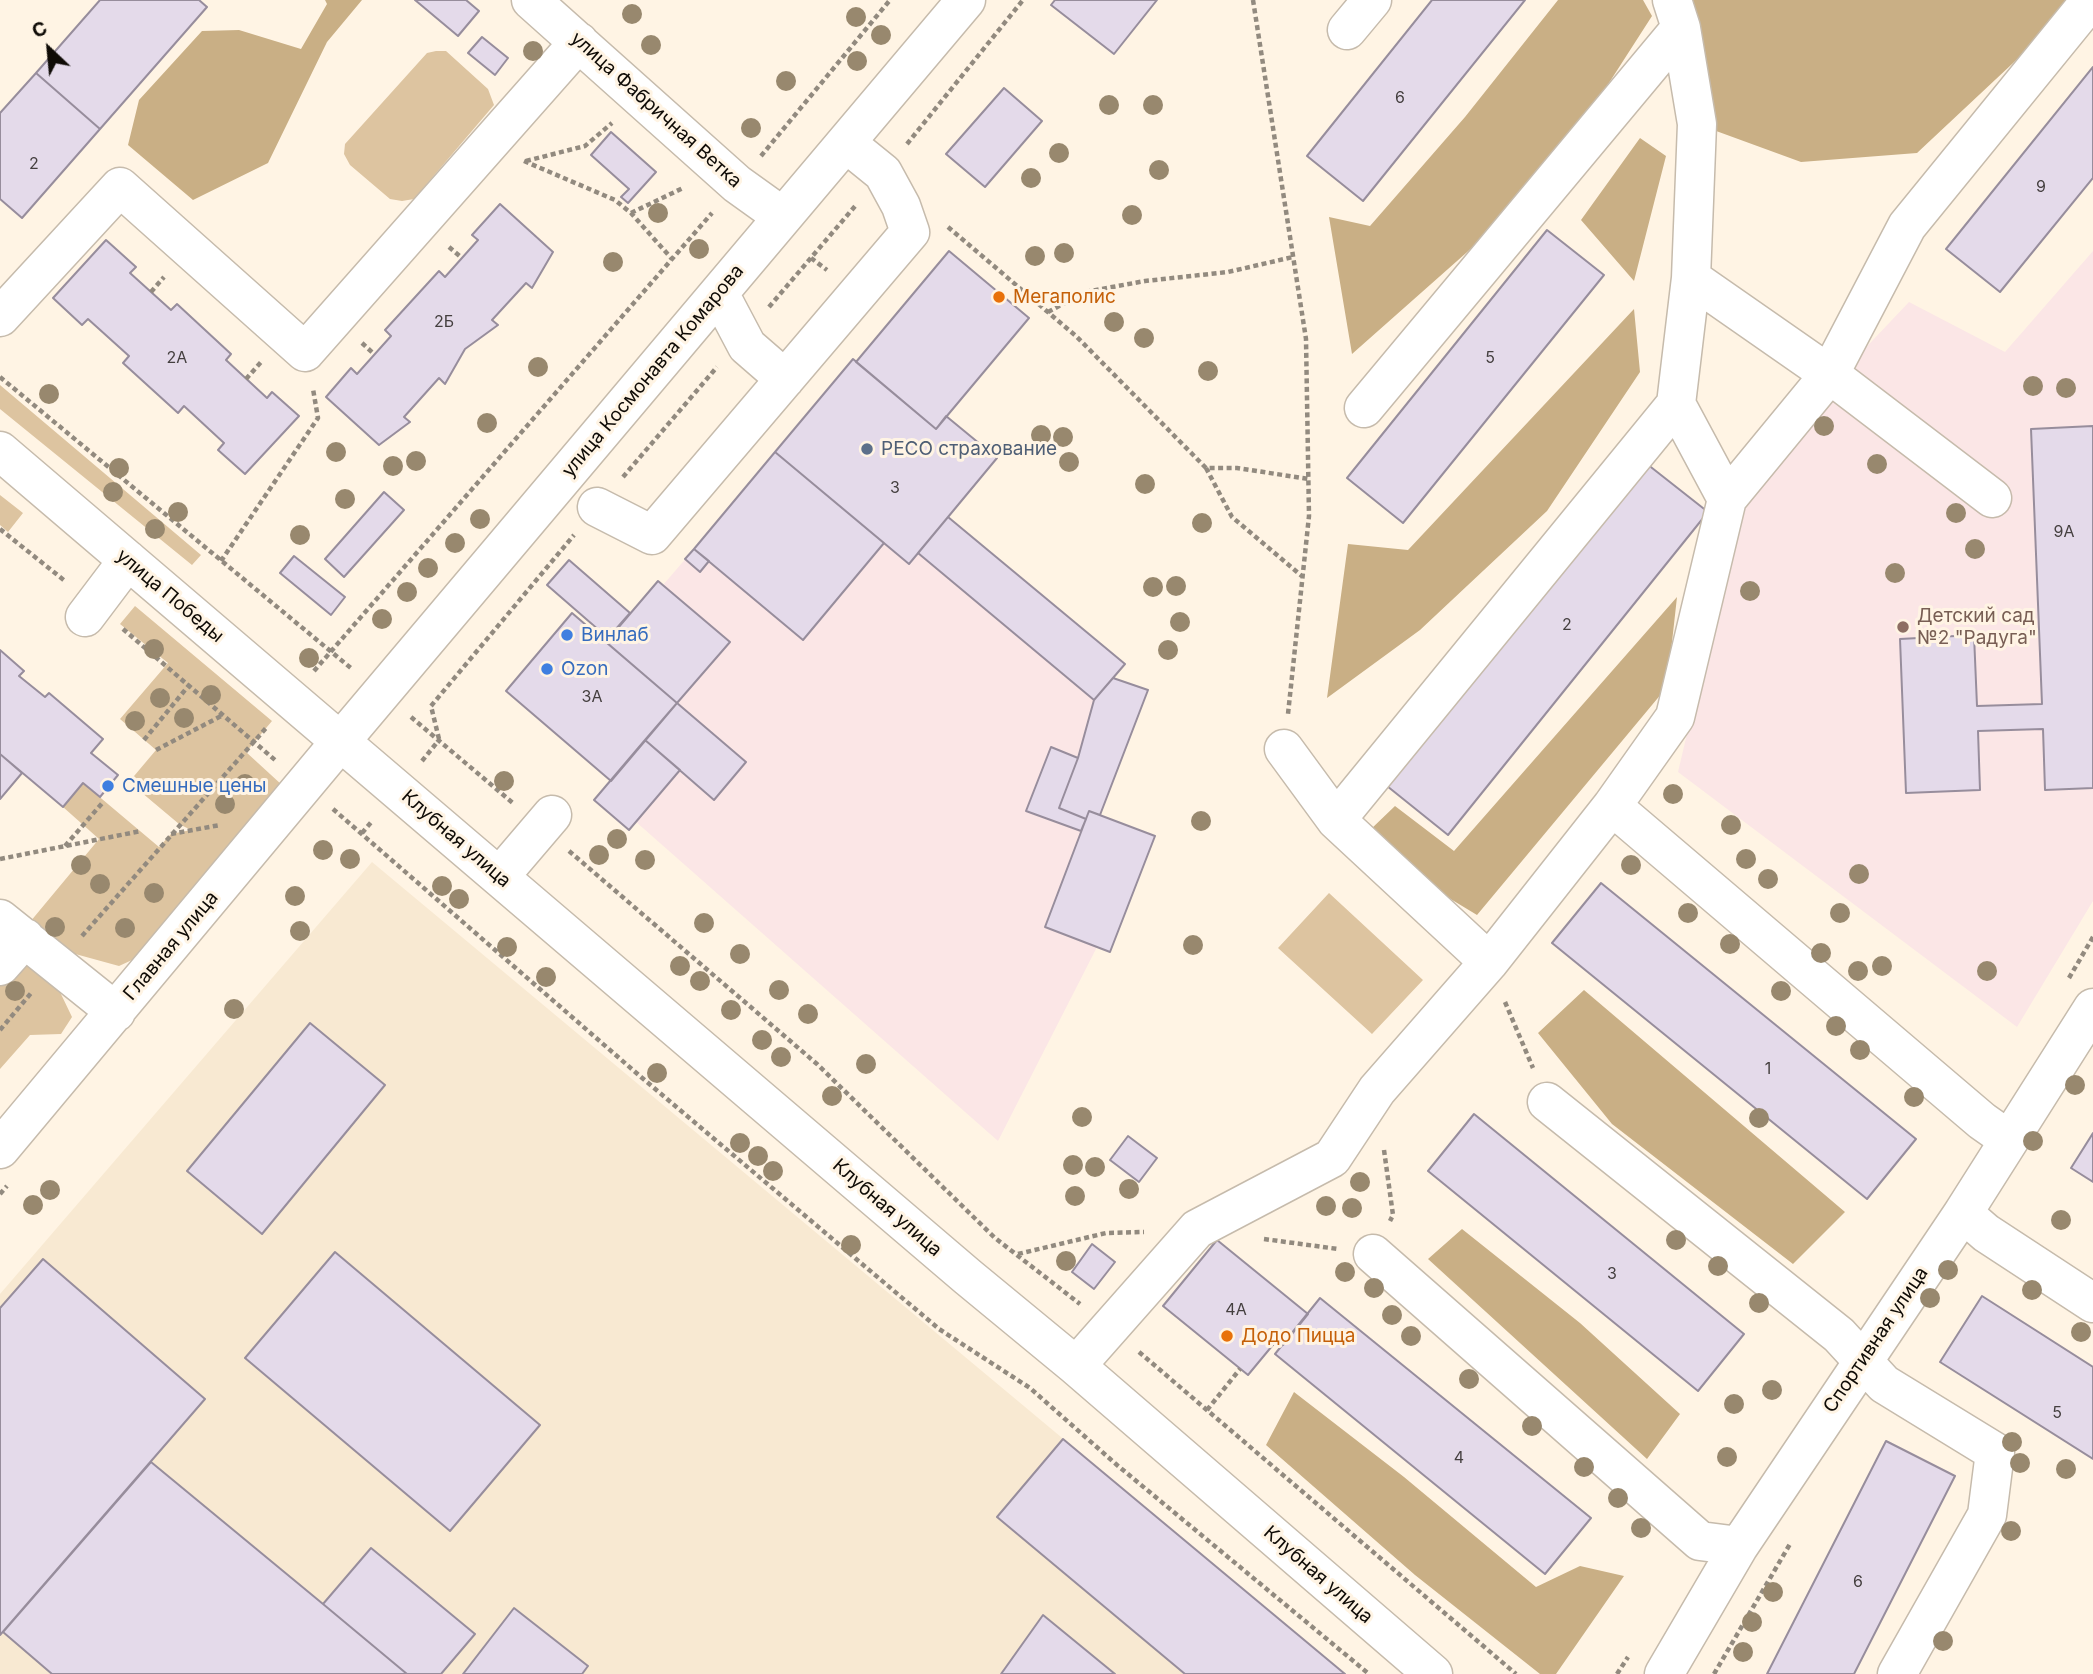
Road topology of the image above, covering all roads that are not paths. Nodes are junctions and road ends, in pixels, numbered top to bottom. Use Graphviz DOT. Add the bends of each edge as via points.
graph roads {
  1 [pos="531,0"];
  2 [pos="966,0"];
  3 [pos="1372,0"];
  4 [pos="2091,0"];
  5 [pos="1676,14"];
  6 [pos="1347,30"];
  7 [pos="579,42"];
  8 [pos="846,143"];
  9 [pos="783,216"];
  10 [pos="1690,278"];
  11 [pos="719,293"];
  12 [pos="0,317"];
  13 [pos="1829,374"];
  14 [pos="785,379"];
  15 [pos="1676,404"];
  16 [pos="1364,408"];
  17 [pos="0,451"];
  18 [pos="1992,498"];
  19 [pos="1727,499"];
  20 [pos="597,507"];
  21 [pos="128,560"];
  22 [pos="89,611"];
  23 [pos="340,742"];
  24 [pos="1284,750"];
  25 [pos="1612,806"];
  26 [pos="1336,820"];
  27 [pos="547,821"];
  28 [pos="500,876"];
  29 [pos="8,941"];
  30 [pos="1489,962"];
  31 [pos="116,1012"];
  32 [pos="2089,1023"];
  33 [pos="1546,1102"];
  34 [pos="2009,1140"];
  35 [pos="0,1149"];
  36 [pos="1963,1213"];
  37 [pos="1373,1254"];
  38 [pos="2093,1303"];
  39 [pos="1862,1359"];
  40 [pos="1076,1366"];
  41 [pos="1739,1546"];
  42 [pos="1433,1674"];
  43 [pos="1664,1674"];
  44 [pos="1897,1674"];
  1 -- 7 [label="street, улица Фабричная Ветка"];
  2 -- 8 [label="street, улица Космонавта Комарова"];
  3 -- 6 [label="street"];
  4 -- 13 [label="street" via="1907,226"];
  5 -- 10 [label="street" via="1697,124"];
  5 -- 16 [label="street"];
  7 -- 9 [label="street, улица Фабричная Ветка" via="737,184"];
  7 -- 12 [label="street" via="305,352 120,187"];
  8 -- 9 [label="street, улица Космонавта Комарова"];
  8 -- 14 [label="street" via="883,173 909,232"];
  9 -- 11 [label="street, улица Космонавта Комарова"];
  10 -- 13 [label="street"];
  10 -- 15 [label="street"];
  11 -- 14 [label="street" via="747,346"];
  11 -- 23 [label="street, улица Космонавта Комарова"];
  13 -- 18 [label="street"];
  13 -- 19 [label="street"];
  14 -- 20 [label="street" via="652,535"];
  15 -- 19 [label="street"];
  15 -- 26 [label="street"];
  17 -- 21 [label="street, улица Победы"];
  19 -- 25 [label="street" via="1675,717"];
  21 -- 22 [label="street"];
  21 -- 23 [label="street, улица Победы"];
  23 -- 28 [label="street, Клубная улица"];
  23 -- 31 [label="street, Главная улица"];
  24 -- 26 [label="street"];
  25 -- 30 [label="street"];
  25 -- 34 [label="street"];
  26 -- 30 [label="street"];
  27 -- 28 [label="street"];
  28 -- 40 [label="street, Клубная улица"];
  29 -- 31 [label="street"];
  30 -- 40 [label="street" via="1377,1090 1332,1158 1197,1229"];
  31 -- 35 [label="street, Главная улица"];
  32 -- 34 [label="street, Спортивная улица"];
  33 -- 39 [label="street" via="1839,1335"];
  34 -- 36 [label="street, Спортивная улица"];
  36 -- 38 [label="street"];
  36 -- 39 [label="street, Спортивная улица"];
  37 -- 41 [label="street" via="1700,1541"];
  39 -- 41 [label="street, Спортивная улица"];
  39 -- 44 [label="street" via="1884,1384 1995,1452 1987,1515"];
  40 -- 42 [label="street, Клубная улица"];
  41 -- 43 [label="street, Спортивная улица"];
}
